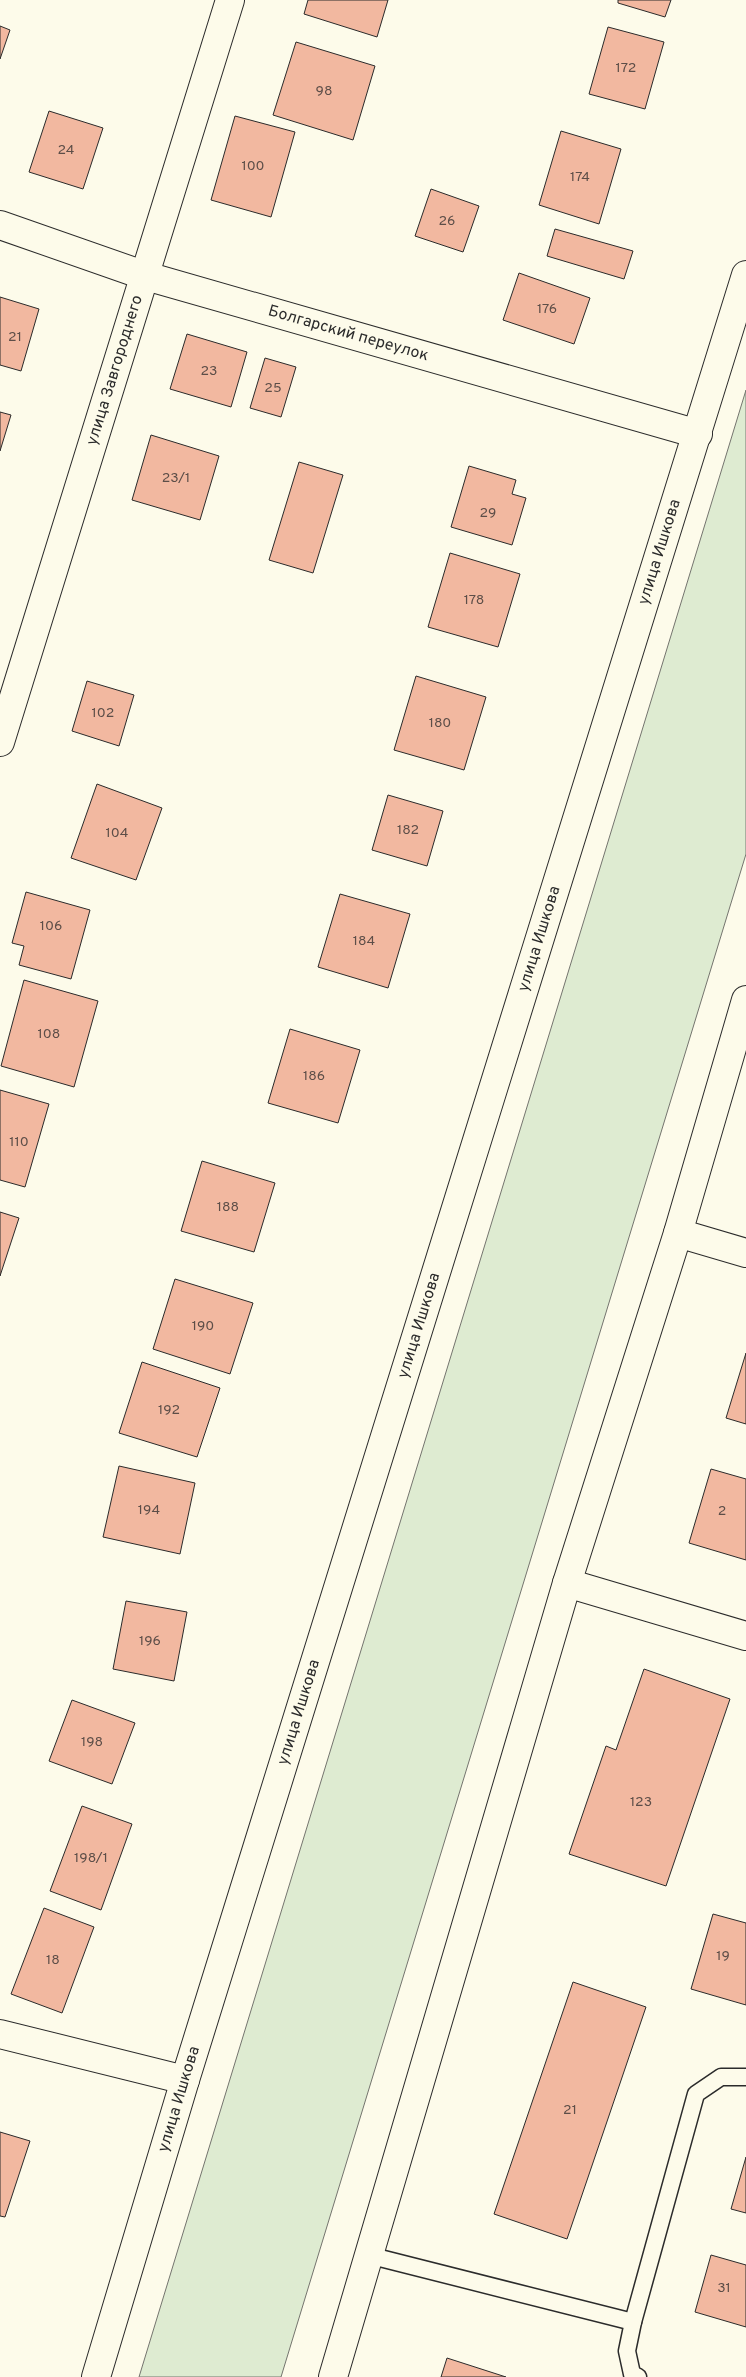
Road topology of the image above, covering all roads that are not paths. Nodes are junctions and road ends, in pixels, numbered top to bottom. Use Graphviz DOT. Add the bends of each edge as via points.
graph roads {
  1 [pos="230,0"];
  2 [pos="0,226"];
  3 [pos="746,275"];
  4 [pos="146,276"];
  5 [pos="698,434"];
  6 [pos="0,742"];
  7 [pos="746,1000"];
  8 [pos="678,1233"];
  9 [pos="746,1253"];
  10 [pos="567,1583"];
  11 [pos="746,1636"];
  12 [pos="0,2034"];
  13 [pos="746,2077"];
  14 [pos="185,2080"];
  15 [pos="368,2255"];
  16 [pos="633,2322"];
  17 [pos="96,2377"];
  18 [pos="333,2377"];
  19 [pos="638,2377"];
  1 -- 4 [label="street, улица Завгороднего"];
  2 -- 4 [label="street, Болгарский переулок"];
  3 -- 5 [label="street, улица Ишкова"];
  4 -- 5 [label="street, Болгарский переулок"];
  4 -- 6 [label="street, улица Завгороднего"];
  5 -- 14 [label="street, улица Ишкова"];
  7 -- 8 [label="street"];
  8 -- 9 [label="street"];
  8 -- 10 [label="street"];
  10 -- 11 [label="street"];
  10 -- 15 [label="street"];
  12 -- 14 [label="street"];
  13 -- 16 [label="lane" via="721,2077 696,2094"];
  14 -- 17 [label="street, улица Ишкова"];
  15 -- 16 [label="lane"];
  15 -- 18 [label="street"];
  16 -- 19 [label="lane" via="627,2351 632,2374"];
}
